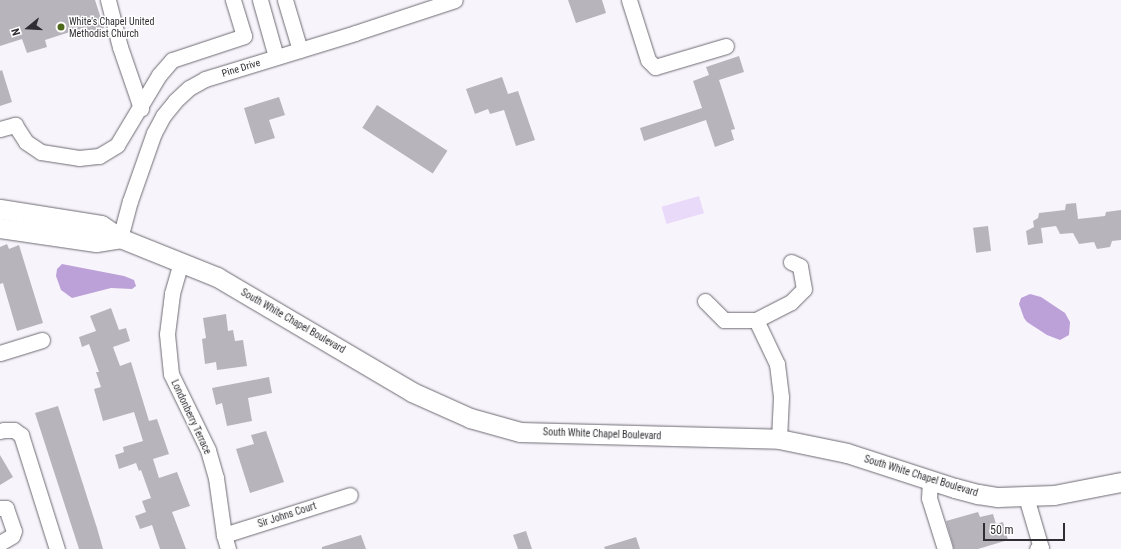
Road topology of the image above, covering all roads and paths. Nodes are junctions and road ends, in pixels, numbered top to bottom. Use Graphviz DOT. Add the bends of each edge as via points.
graph roads {
  1 [pos="108,0"];
  2 [pos="233,0"];
  3 [pos="260,0"];
  4 [pos="285,0"];
  5 [pos="455,0"];
  6 [pos="629,0"];
  7 [pos="726,46"];
  8 [pos="300,50"];
  9 [pos="276,57"];
  10 [pos="140,108"];
  11 [pos="0,129"];
  12 [pos="0,209"];
  13 [pos="0,228"];
  14 [pos="120,238"];
  15 [pos="181,262"];
  16 [pos="791,262"];
  17 [pos="706,301"];
  18 [pos="756,320"];
  19 [pos="42,340"];
  20 [pos="0,353"];
  21 [pos="0,431"];
  22 [pos="779,439"];
  23 [pos="930,480"];
  24 [pos="1121,482"];
  25 [pos="350,495"];
  26 [pos="1026,497"];
  27 [pos="0,508"];
  28 [pos="226,542"];
  29 [pos="0,543"];
  30 [pos="57,549"];
  31 [pos="945,549"];
  32 [pos="1037,549"];
  1 -- 10 [label="street"];
  2 -- 10 [label="street" via="244,36 172,60 159,75"];
  3 -- 9 [label="street"];
  4 -- 8 [label="street"];
  5 -- 8 [label="street, Pine Drive"];
  6 -- 7 [label="street" via="648,60 654,67"];
  8 -- 9 [label="street, Pine Drive"];
  9 -- 14 [label="street, Pine Drive" via="205,79 189,88 175,101 154,133"];
  10 -- 11 [label="street" via="117,145 99,156 78,158 41,152 26,142 15,125"];
  12 -- 14 [label="main road, South White Chapel Boulevard" via="101,225"];
  13 -- 14 [label="main road" via="96,242"];
  14 -- 15 [label="main road, South White Chapel Boulevard"];
  15 -- 22 [label="main road, South White Chapel Boulevard" via="217,277 261,301 412,392 470,418 520,432"];
  15 -- 28 [label="street, Londonberry Terrace" via="172,294 166,334 171,374 208,450 216,478"];
  16 -- 18 [label="street" via="800,266 804,289 791,302"];
  17 -- 18 [label="street" via="724,320"];
  18 -- 22 [label="street" via="777,364 781,397"];
  19 -- 20 [label="street"];
  21 -- 30 [label="street" via="14,430 21,436"];
  22 -- 23 [label="main road, South White Chapel Boulevard" via="847,453"];
  23 -- 26 [label="main road, South White Chapel Boulevard" via="978,494"];
  23 -- 31 [label="street" via="929,498"];
  24 -- 26 [label="main road, South White Chapel Boulevard" via="1087,490"];
  25 -- 28 [label="street, Sir Johns Court"];
  26 -- 32 [label="street" via="1041,548"];
  27 -- 29 [label="street" via="6,508 14,531 12,536"];
}
